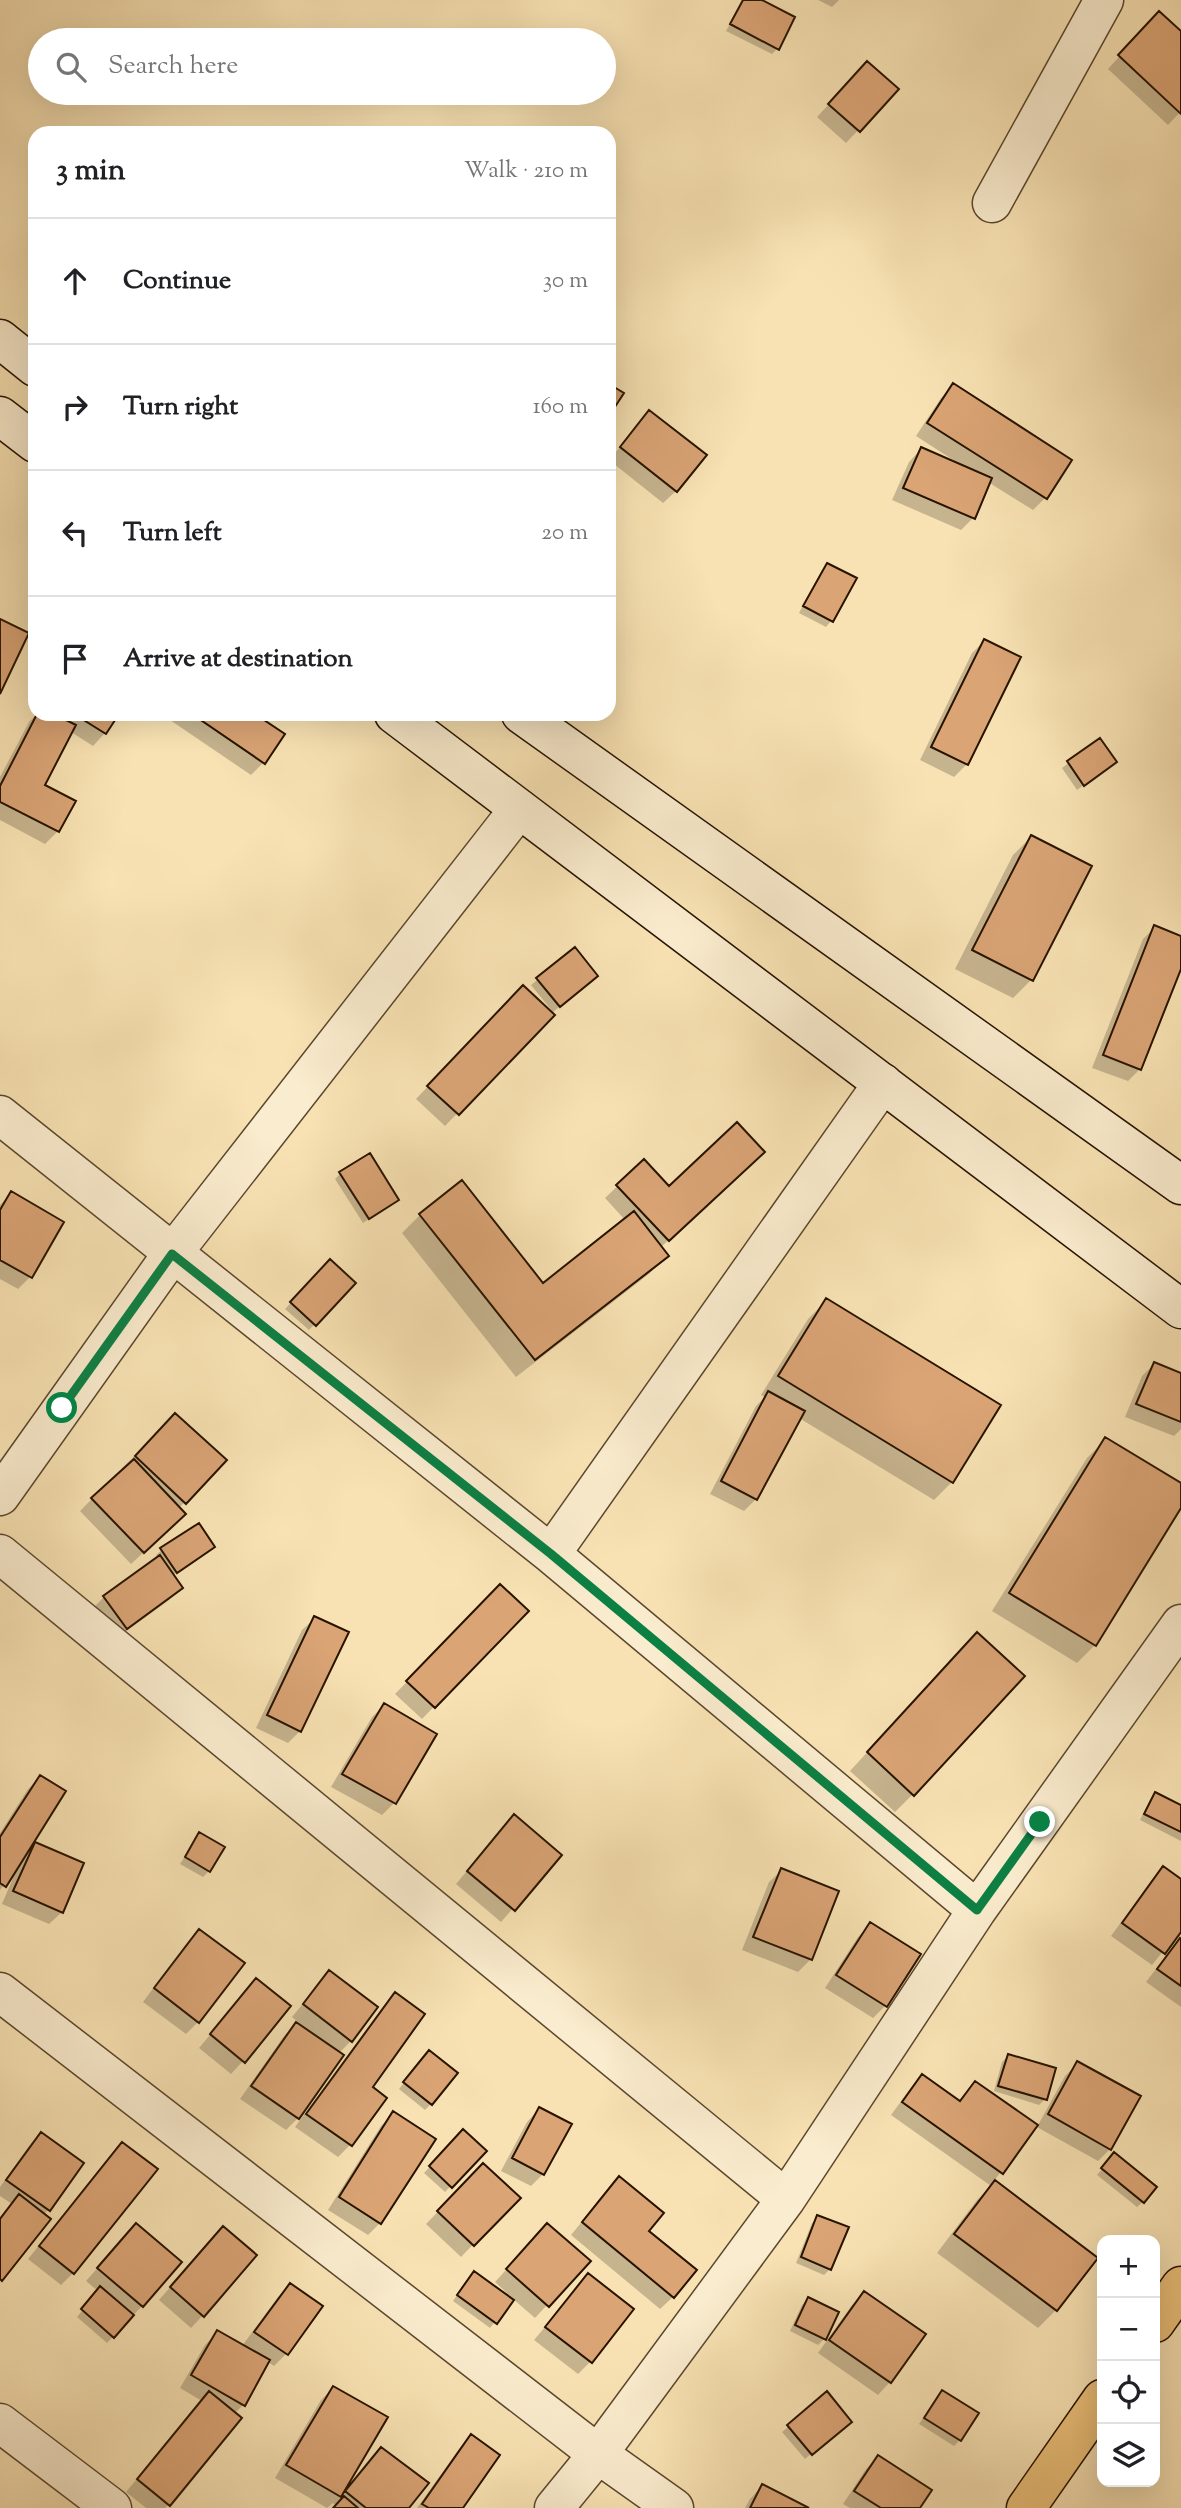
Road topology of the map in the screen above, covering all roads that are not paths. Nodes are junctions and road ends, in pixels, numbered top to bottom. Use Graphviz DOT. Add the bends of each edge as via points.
graph roads {
  1 [pos="1104,0"];
  2 [pos="992,203"];
  3 [pos="0,339"];
  4 [pos="28,361"];
  5 [pos="0,416"];
  6 [pos="28,438"];
  7 [pos="403,721"];
  8 [pos="531,721"];
  9 [pos="519,808"];
  10 [pos="883,1083"];
  11 [pos="0,1115"];
  12 [pos="1181,1185"];
  13 [pos="172,1254"];
  14 [pos="1181,1309"];
  15 [pos="0,1496"];
  16 [pos="0,1554"];
  17 [pos="551,1554"];
  18 [pos="1181,1625"];
  19 [pos="977,1910"];
  20 [pos="0,1992"];
  21 [pos="786,2199"];
  22 [pos="1181,2286"];
  23 [pos="1160,2316"];
  24 [pos="1097,2406"];
  25 [pos="0,2423"];
  26 [pos="598,2454"];
  27 [pos="112,2508"];
  28 [pos="554,2508"];
  29 [pos="674,2508"];
  30 [pos="1026,2508"];
  1 -- 2 [label="street"];
  3 -- 4 [label="street"];
  5 -- 6 [label="street"];
  7 -- 9 [label="street"];
  8 -- 12 [label="street"];
  9 -- 10 [label="street"];
  9 -- 13 [label="street"];
  10 -- 14 [label="street"];
  10 -- 17 [label="street"];
  11 -- 13 [label="street"];
  13 -- 15 [label="street"];
  13 -- 17 [label="street"];
  16 -- 21 [label="street"];
  17 -- 19 [label="street"];
  18 -- 19 [label="street"];
  19 -- 21 [label="street"];
  20 -- 26 [label="street"];
  21 -- 26 [label="street"];
  22 -- 23 [label="main road"];
  24 -- 30 [label="main road"];
  25 -- 27 [label="street"];
  26 -- 28 [label="street"];
  26 -- 29 [label="street"];
}
